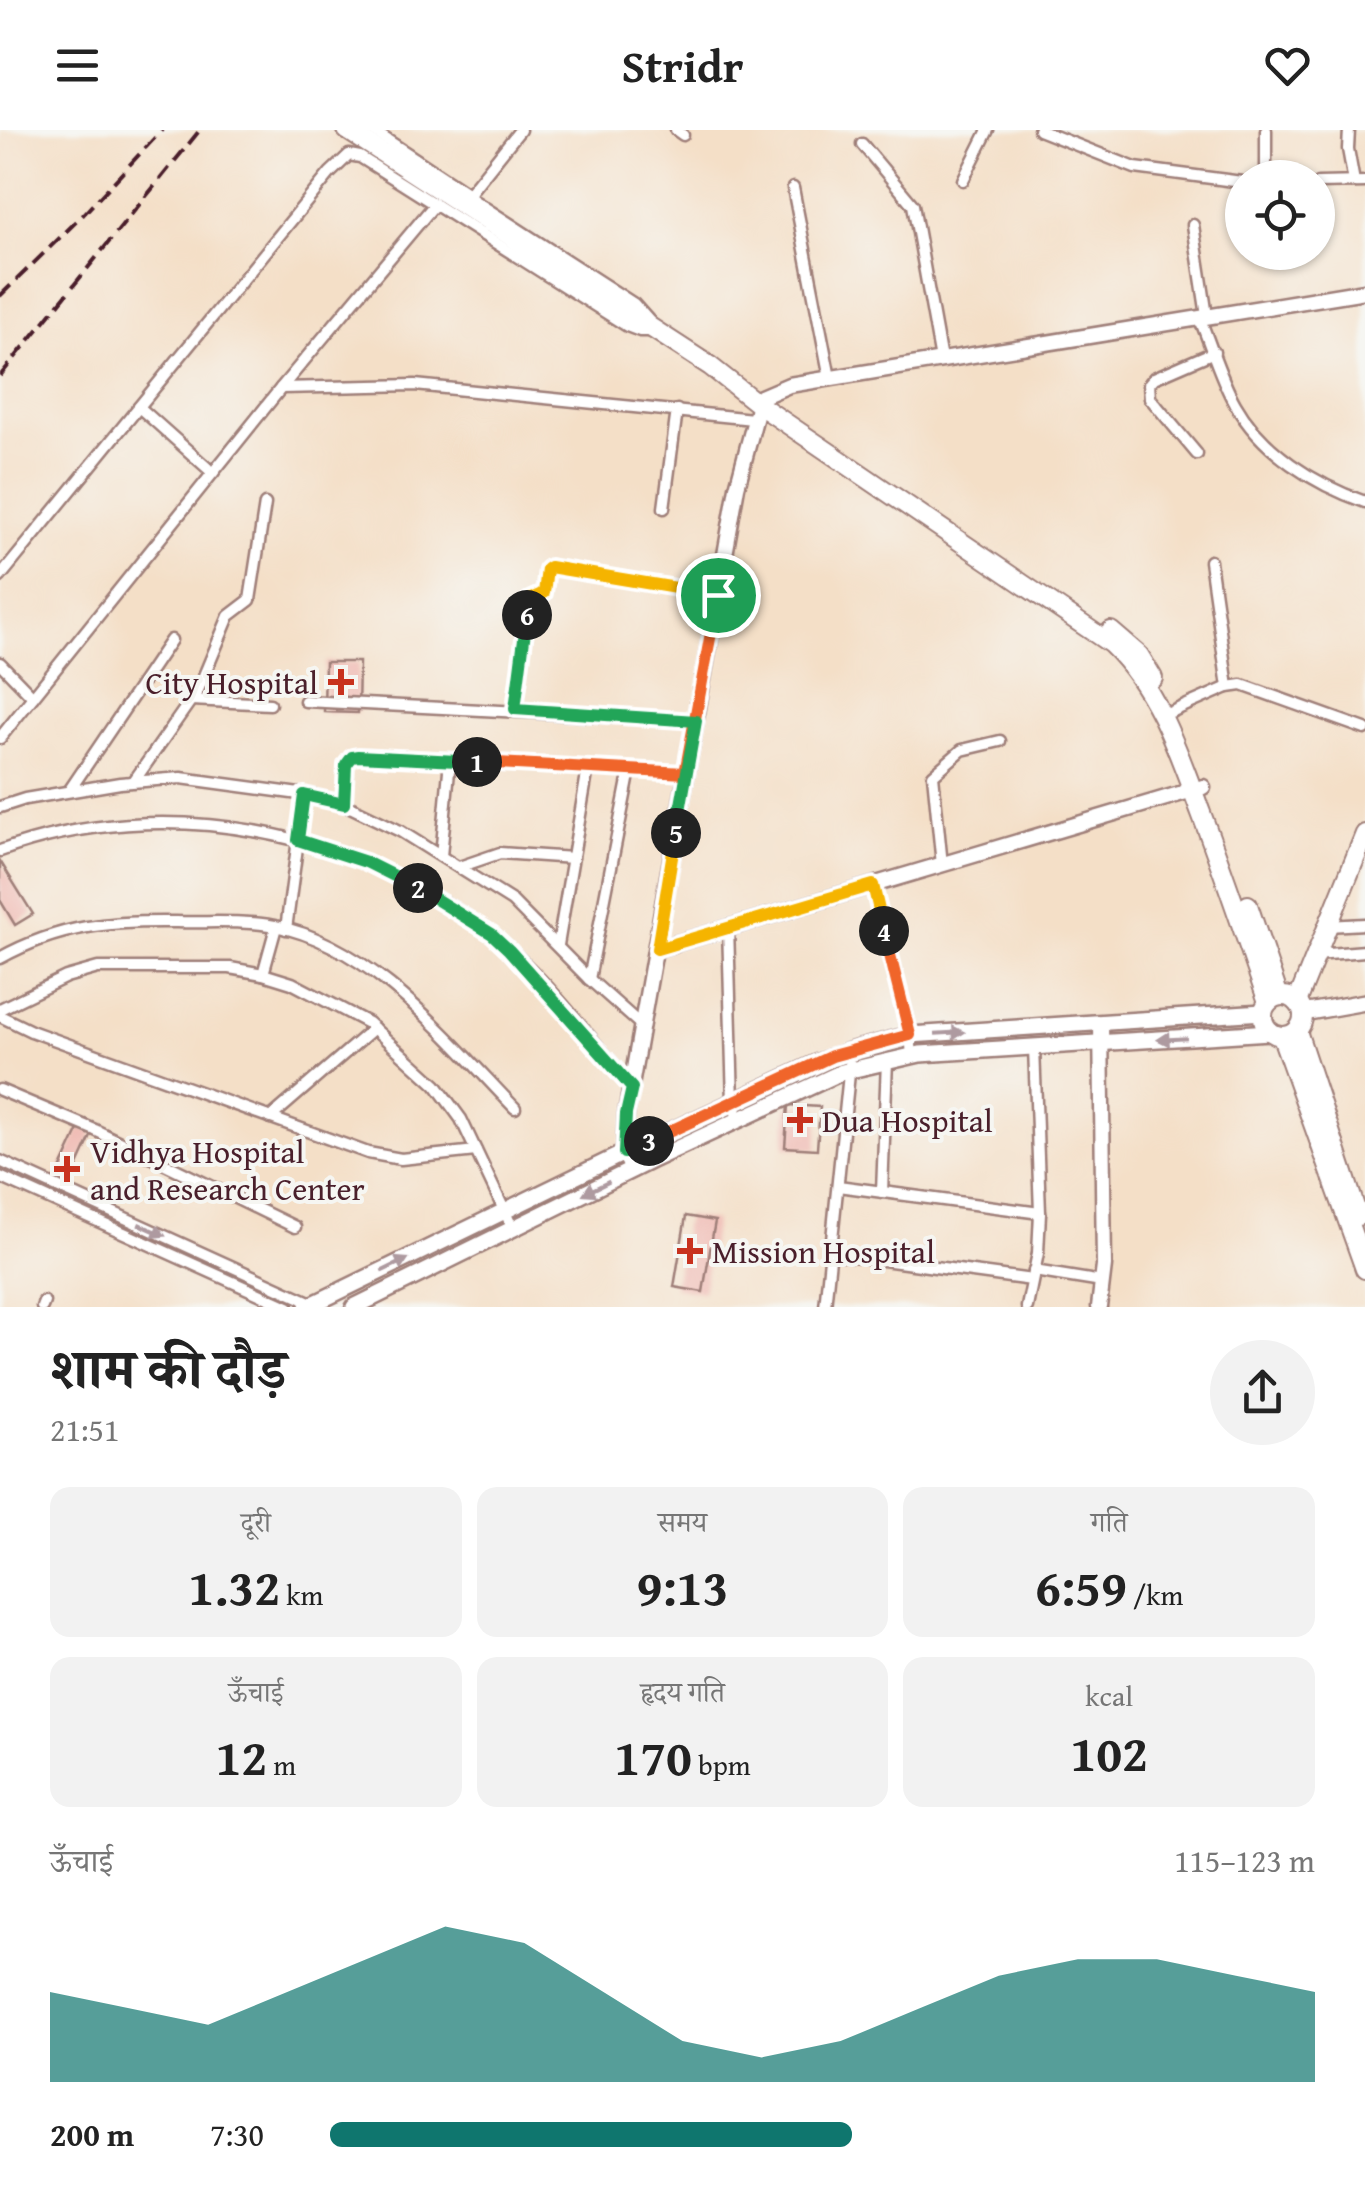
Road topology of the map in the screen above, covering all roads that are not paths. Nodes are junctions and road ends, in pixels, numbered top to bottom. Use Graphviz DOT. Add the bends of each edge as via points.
graph roads {
  1 [pos="347,130"];
  2 [pos="372,130"];
  3 [pos="520,130"];
  4 [pos="988,130"];
  5 [pos="1039,130"];
  6 [pos="1266,130"];
  7 [pos="1349,130"];
  8 [pos="862,144"];
  9 [pos="1266,160"];
  10 [pos="963,180"];
  11 [pos="1225,180"];
  12 [pos="1359,182"];
  13 [pos="793,188"];
  14 [pos="470,195"];
  15 [pos="435,204"];
  16 [pos="1193,226"];
  17 [pos="1365,291"];
  18 [pos="1203,316"];
  19 [pos="656,330"];
  20 [pos="1214,352"];
  21 [pos="942,360"];
  22 [pos="830,378"];
  23 [pos="282,388"];
  24 [pos="755,403"];
  25 [pos="139,407"];
  26 [pos="677,410"];
  27 [pos="1197,454"];
  28 [pos="213,473"];
  29 [pos="1365,502"];
  30 [pos="265,504"];
  31 [pos="664,508"];
  32 [pos="1210,560"];
  33 [pos="0,577"];
  34 [pos="718,595"];
  35 [pos="171,640"];
  36 [pos="0,663"];
  37 [pos="1228,687"];
  38 [pos="33,698"];
  39 [pos="191,700"];
  40 [pos="306,701"];
  41 [pos="270,704"];
  42 [pos="515,709"];
  43 [pos="1171,712"];
  44 [pos="696,721"];
  45 [pos="1365,729"];
  46 [pos="0,738"];
  47 [pos="1000,741"];
  48 [pos="450,760"];
  49 [pos="588,768"];
  50 [pos="630,770"];
  51 [pos="685,773"];
  52 [pos="134,781"];
  53 [pos="1198,788"];
  54 [pos="69,791"];
  55 [pos="304,795"];
  56 [pos="344,804"];
  57 [pos="0,807"];
  58 [pos="1365,834"];
  59 [pos="298,840"];
  60 [pos="0,851"];
  61 [pos="441,856"];
  62 [pos="572,858"];
  63 [pos="942,865"];
  64 [pos="459,867"];
  65 [pos="873,885"];
  66 [pos="1365,924"];
  67 [pos="728,926"];
  68 [pos="1326,926"];
  69 [pos="281,928"];
  70 [pos="558,945"];
  71 [pos="657,949"];
  72 [pos="1365,951"];
  73 [pos="1315,954"];
  74 [pos="0,958"];
  75 [pos="264,974"];
  76 [pos="589,978"];
  77 [pos="1365,1002"];
  78 [pos="1270,1003"];
  79 [pos="0,1012"];
  80 [pos="1101,1023"];
  81 [pos="1290,1023"];
  82 [pos="641,1025"];
  83 [pos="374,1028"];
  84 [pos="1000,1031"];
  85 [pos="910,1035"];
  86 [pos="1102,1043"];
  87 [pos="1034,1047"];
  88 [pos="1002,1049"];
  89 [pos="848,1052"];
  90 [pos="912,1056"];
  91 [pos="886,1060"];
  92 [pos="851,1069"];
  93 [pos="632,1088"];
  94 [pos="0,1090"];
  95 [pos="515,1108"];
  96 [pos="736,1111"];
  97 [pos="270,1118"];
  98 [pos="476,1150"];
  99 [pos="624,1153"];
  100 [pos="0,1161"];
  101 [pos="632,1170"];
  102 [pos="0,1177"];
  103 [pos="45,1181"];
  104 [pos="838,1186"];
  105 [pos="882,1192"];
  106 [pos="40,1195"];
  107 [pos="1350,1209"];
  108 [pos="504,1212"];
  109 [pos="1040,1213"];
  110 [pos="122,1216"];
  111 [pos="295,1226"];
  112 [pos="116,1229"];
  113 [pos="513,1230"];
  114 [pos="1365,1235"];
  115 [pos="831,1254"];
  116 [pos="1365,1269"];
  117 [pos="1033,1276"];
  118 [pos="1102,1282"];
  119 [pos="314,1306"];
  120 [pos="288,1307"];
  121 [pos="354,1307"];
  122 [pos="825,1307"];
  123 [pos="1027,1307"];
  124 [pos="1098,1307"];
  1 -- 19 [label="highway"];
  2 -- 14 [label="street"];
  3 -- 14 [label="street"];
  4 -- 10 [label="street"];
  5 -- 11 [label="street" via="1135,168"];
  6 -- 9 [label="street"];
  7 -- 12 [label="street"];
  8 -- 21 [label="street" via="912,205"];
  13 -- 22 [label="street"];
  14 -- 19 [label="street" via="634,304"];
  15 -- 19 [label="street" via="626,326"];
  15 -- 23 [label="street"];
  15 -- 25 [label="street" via="360,157 344,158"];
  16 -- 18 [label="street"];
  17 -- 18 [label="street"];
  18 -- 20 [label="street"];
  18 -- 21 [label="street"];
  19 -- 24 [label="highway"];
  20 -- 27 [label="street" via="1149,384 1150,398"];
  20 -- 29 [label="street" via="1250,427 1309,476"];
  21 -- 22 [label="street"];
  22 -- 24 [label="street" via="789,385"];
  23 -- 26 [label="street" via="404,384"];
  23 -- 28 [label="street"];
  24 -- 26 [label="street"];
  24 -- 34 [label="street"];
  24 -- 43 [label="highway" via="1129,644"];
  24 -- 53 [label="highway" via="1111,644 1146,688"];
  25 -- 28 [label="street"];
  25 -- 33 [label="street"];
  26 -- 31 [label="street"];
  28 -- 38 [label="street"];
  30 -- 39 [label="street" via="250,600 229,616"];
  32 -- 37 [label="street"];
  34 -- 42 [label="street" via="550,567 541,597 529,600"];
  34 -- 44 [label="street"];
  35 -- 54 [label="street"];
  36 -- 38 [label="street"];
  37 -- 43 [label="street"];
  37 -- 45 [label="street" via="1250,686"];
  38 -- 46 [label="street"];
  39 -- 41 [label="street"];
  39 -- 52 [label="street"];
  40 -- 42 [label="street"];
  42 -- 44 [label="street"];
  43 -- 53 [label="highway"];
  44 -- 51 [label="street"];
  47 -- 63 [label="street" via="962,750 933,776"];
  48 -- 49 [label="street"];
  48 -- 56 [label="street" via="352,757"];
  48 -- 61 [label="street"];
  49 -- 50 [label="street"];
  49 -- 62 [label="street"];
  50 -- 51 [label="street"];
  50 -- 76 [label="street"];
  51 -- 71 [label="street"];
  52 -- 54 [label="street"];
  52 -- 55 [label="street" via="208,780"];
  53 -- 63 [label="street"];
  53 -- 78 [label="highway" via="1243,890"];
  54 -- 57 [label="street"];
  55 -- 56 [label="street"];
  55 -- 59 [label="street"];
  56 -- 61 [label="street"];
  58 -- 68 [label="highway"];
  59 -- 60 [label="street" via="230,826 144,824 72,831"];
  59 -- 69 [label="street"];
  59 -- 93 [label="street" via="412,884 492,934"];
  61 -- 64 [label="street"];
  62 -- 64 [label="street" via="500,853"];
  62 -- 70 [label="street"];
  63 -- 65 [label="street"];
  64 -- 70 [label="street" via="512,901"];
  65 -- 67 [label="street"];
  65 -- 85 [label="street"];
  66 -- 68 [label="street"];
  67 -- 71 [label="street"];
  67 -- 96 [label="street"];
  68 -- 73 [label="highway"];
  69 -- 74 [label="street" via="90,924"];
  69 -- 75 [label="street"];
  69 -- 95 [label="street" via="330,945 400,994"];
  70 -- 76 [label="street"];
  71 -- 82 [label="street"];
  72 -- 73 [label="street"];
  73 -- 81 [label="highway"];
  75 -- 79 [label="street" via="98,968"];
  75 -- 83 [label="street" via="317,994"];
  76 -- 82 [label="street"];
  77 -- 81 [label="main road"];
  78 -- 80 [label="main road"];
  78 -- 81 [label="highway"];
  78 -- 81 [label="highway" via="1263,1023"];
  79 -- 97 [label="street" via="30,1031"];
  80 -- 84 [label="main road"];
  80 -- 86 [label="street"];
  81 -- 86 [label="main road, one-way"];
  81 -- 107 [label="highway"];
  82 -- 93 [label="street"];
  83 -- 97 [label="street"];
  83 -- 98 [label="street" via="450,1102"];
  85 -- 84 [label="main road, one-way"];
  84 -- 88 [label="main road"];
  85 -- 89 [label="main road"];
  85 -- 90 [label="street"];
  86 -- 87 [label="main road"];
  86 -- 118 [label="street"];
  87 -- 88 [label="main road"];
  87 -- 109 [label="street"];
  88 -- 90 [label="main road"];
  89 -- 92 [label="street"];
  89 -- 96 [label="main road" via="816,1063"];
  90 -- 91 [label="main road"];
  91 -- 92 [label="main road"];
  91 -- 105 [label="street"];
  92 -- 96 [label="main road"];
  92 -- 104 [label="street"];
  93 -- 99 [label="street"];
  94 -- 111 [label="street"];
  96 -- 99 [label="main road"];
  96 -- 101 [label="main road"];
  97 -- 98 [label="street" via="380,1156"];
  98 -- 108 [label="street"];
  99 -- 101 [label="street"];
  99 -- 108 [label="main road"];
  100 -- 103 [label="street"];
  101 -- 113 [label="main road, one-way"];
  102 -- 106 [label="street"];
  103 -- 106 [label="street"];
  103 -- 110 [label="street"];
  104 -- 105 [label="street"];
  104 -- 115 [label="street"];
  105 -- 109 [label="street"];
  106 -- 112 [label="street"];
  107 -- 114 [label="highway"];
  107 -- 116 [label="highway"];
  108 -- 113 [label="street"];
  119 -- 108 [label="main road, one-way"];
  109 -- 117 [label="street"];
  110 -- 112 [label="street"];
  110 -- 119 [label="street, one-way"];
  112 -- 120 [label="street"];
  113 -- 121 [label="main road"];
  115 -- 117 [label="street"];
  115 -- 122 [label="street"];
  117 -- 118 [label="street"];
  117 -- 123 [label="street"];
  118 -- 124 [label="street"];
}
